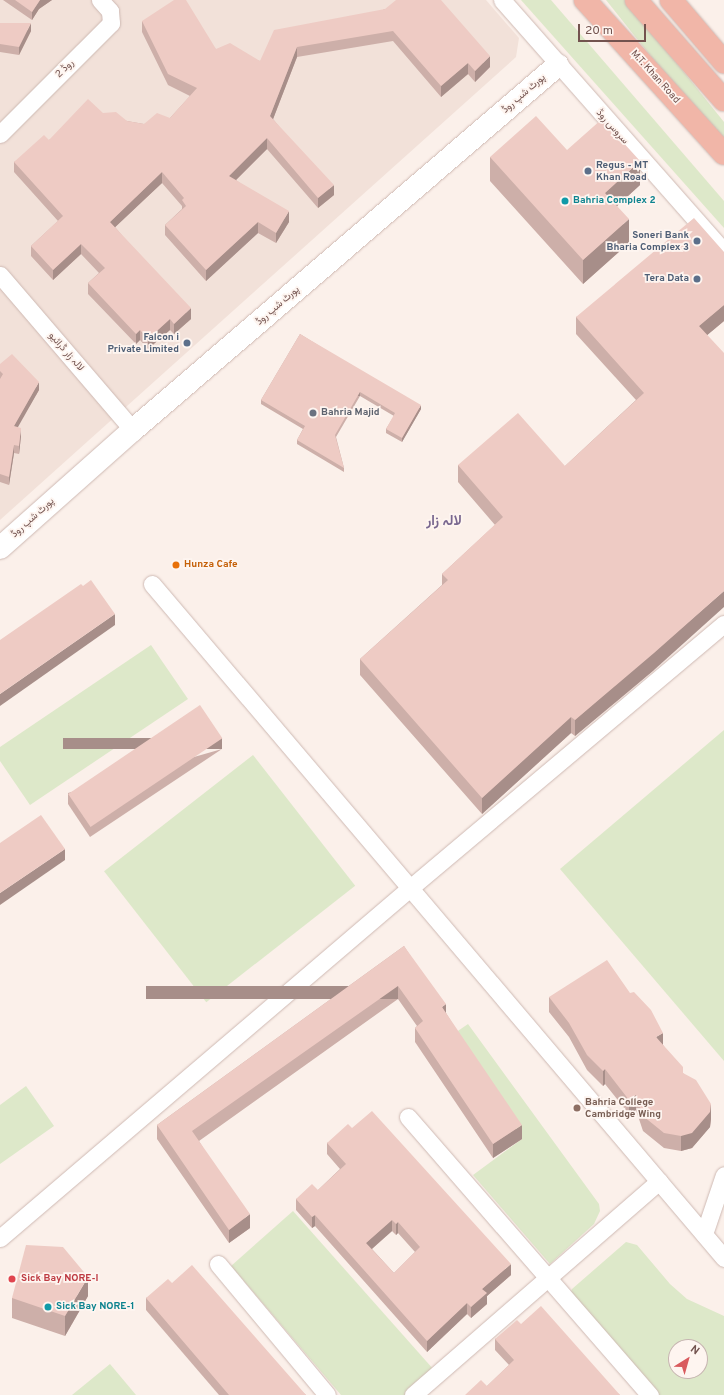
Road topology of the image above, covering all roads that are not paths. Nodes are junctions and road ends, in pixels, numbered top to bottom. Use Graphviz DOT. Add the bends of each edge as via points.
graph roads {
  1 [pos="100,0"];
  2 [pos="502,0"];
  3 [pos="585,0"];
  4 [pos="590,0"];
  5 [pos="636,0"];
  6 [pos="671,0"];
  7 [pos="613,30"];
  8 [pos="724,62"];
  9 [pos="558,65"];
  10 [pos="724,100"];
  11 [pos="0,134"];
  12 [pos="724,154"];
  13 [pos="724,252"];
  14 [pos="0,275"];
  15 [pos="133,430"];
  16 [pos="0,548"];
  17 [pos="152,584"];
  18 [pos="724,624"];
  19 [pos="410,888"];
  20 [pos="408,1117"];
  21 [pos="724,1175"];
  22 [pos="658,1181"];
  23 [pos="704,1234"];
  24 [pos="0,1238"];
  25 [pos="724,1258"];
  26 [pos="218,1264"];
  27 [pos="546,1279"];
  28 [pos="327,1395"];
  29 [pos="413,1395"];
  30 [pos="650,1395"];
  1 -- 11 [label="street, روڈ 2" via="110,11 111,22"];
  2 -- 9 [label="street, سروس روڈ"];
  3 -- 7 [label="highway, M.T. Khan Road"];
  4 -- 7 [label="highway"];
  5 -- 10 [label="highway"];
  6 -- 8 [label="highway"];
  7 -- 12 [label="highway, M.T. Khan Road"];
  9 -- 13 [label="street, سروس روڈ"];
  9 -- 15 [label="street, پورٹ شپ روڈ"];
  14 -- 15 [label="street, لالہ زار ڈرائیو"];
  15 -- 16 [label="street, پورٹ شپ روڈ"];
  17 -- 19 [label="street"];
  18 -- 19 [label="street"];
  19 -- 22 [label="street"];
  19 -- 24 [label="street"];
  20 -- 27 [label="street"];
  21 -- 23 [label="street"];
  22 -- 23 [label="street"];
  22 -- 27 [label="street"];
  23 -- 25 [label="street"];
  26 -- 28 [label="street"];
  27 -- 29 [label="street"];
  27 -- 30 [label="street"];
}
